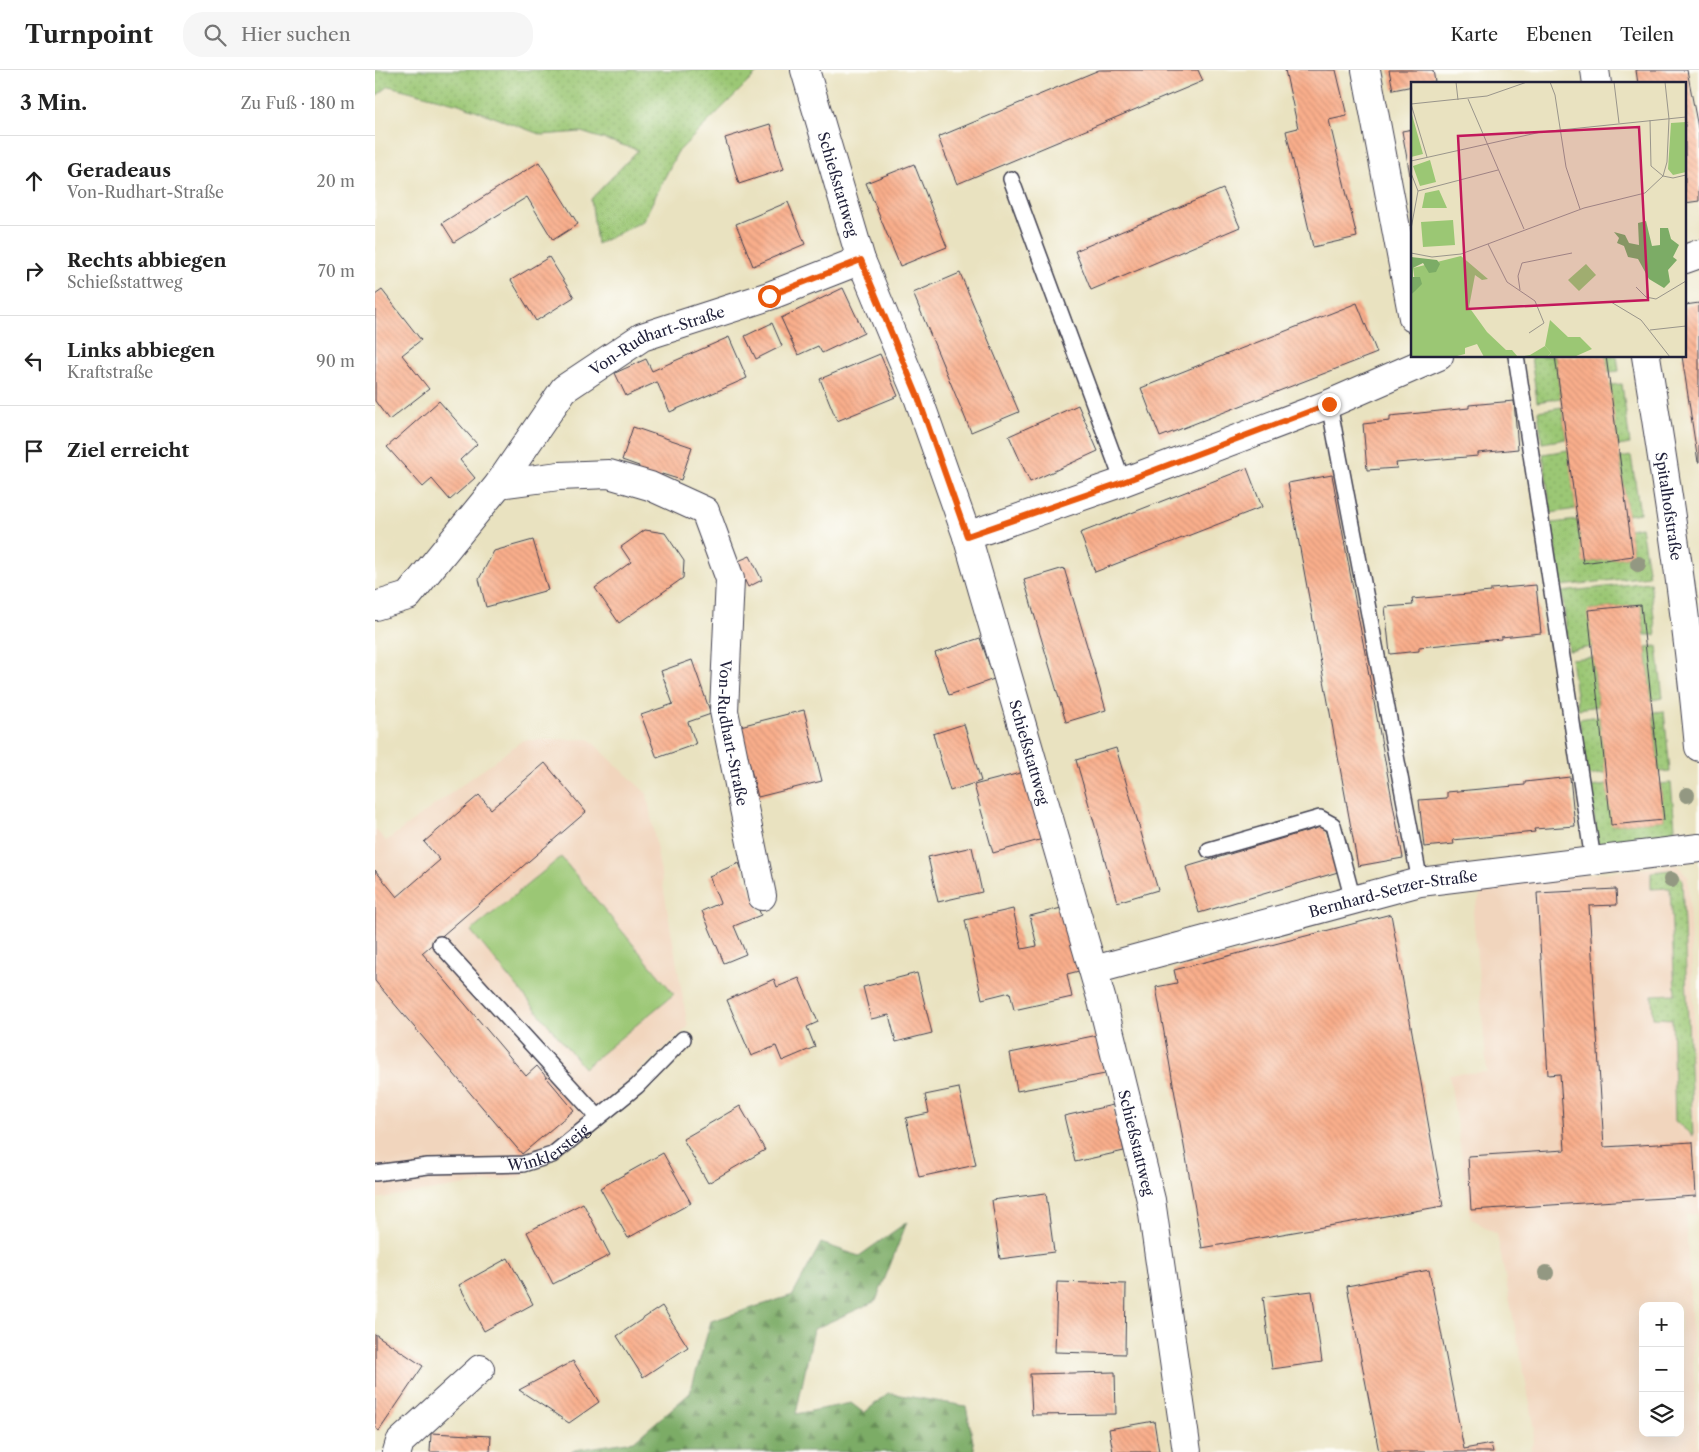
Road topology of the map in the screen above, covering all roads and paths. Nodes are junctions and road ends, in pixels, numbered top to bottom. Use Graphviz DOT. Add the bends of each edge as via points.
graph roads {
  1 [pos="805,70"];
  2 [pos="1367,70"];
  3 [pos="1011,180"];
  4 [pos="1699,254"];
  5 [pos="1687,258"];
  6 [pos="861,260"];
  7 [pos="1411,307"];
  8 [pos="1516,358"];
  9 [pos="1646,358"];
  10 [pos="1427,359"];
  11 [pos="1329,404"];
  12 [pos="1123,482"];
  13 [pos="499,484"];
  14 [pos="705,512"];
  15 [pos="967,536"];
  16 [pos="744,559"];
  17 [pos="1691,589"];
  18 [pos="375,606"];
  19 [pos="1699,747"];
  20 [pos="1699,848"];
  21 [pos="1209,850"];
  22 [pos="1593,860"];
  23 [pos="1420,882"];
  24 [pos="763,896"];
  25 [pos="1353,900"];
  26 [pos="440,944"];
  27 [pos="1094,970"];
  28 [pos="683,1038"];
  29 [pos="598,1117"];
  30 [pos="375,1174"];
  31 [pos="480,1368"];
  32 [pos="397,1452"];
  33 [pos="1187,1452"];
  1 -- 6 [label="street, Schießstattweg"];
  2 -- 7 [label="street"];
  3 -- 12 [label="lane"];
  4 -- 5 [label="street"];
  6 -- 13 [label="street, Von-Rudhart-Straße" via="769,296 642,337 564,389"];
  6 -- 15 [label="street, Schießstattweg" via="918,397"];
  8 -- 22 [label="lane"];
  9 -- 17 [label="street, Spitalhofstraße" via="1670,500"];
  10 -- 11 [label="street"];
  11 -- 12 [label="street"];
  11 -- 23 [label="lane"];
  12 -- 15 [label="street"];
  13 -- 14 [label="street" via="559,476 609,474 650,486"];
  13 -- 18 [label="street, Von-Rudhart-Straße" via="408,596"];
  14 -- 16 [label="street"];
  14 -- 24 [label="street, Von-Rudhart-Straße" via="731,579 725,711"];
  15 -- 27 [label="street, Schießstattweg"];
  17 -- 19 [label="street, Spitalhofstraße"];
  20 -- 22 [label="street, Bernhard-Setzer-Straße"];
  21 -- 25 [label="lane" via="1320,818 1333,825"];
  22 -- 23 [label="street, Bernhard-Setzer-Straße"];
  23 -- 25 [label="street, Bernhard-Setzer-Straße"];
  25 -- 27 [label="street, Bernhard-Setzer-Straße"];
  26 -- 29 [label="lane"];
  27 -- 33 [label="street, Schießstattweg" via="1151,1200"];
  28 -- 29 [label="lane, Winklersteig" via="637,1086"];
  29 -- 30 [label="lane, Winklersteig" via="552,1154 523,1164 428,1166"];
  31 -- 32 [label="street" via="400,1442"];
}
